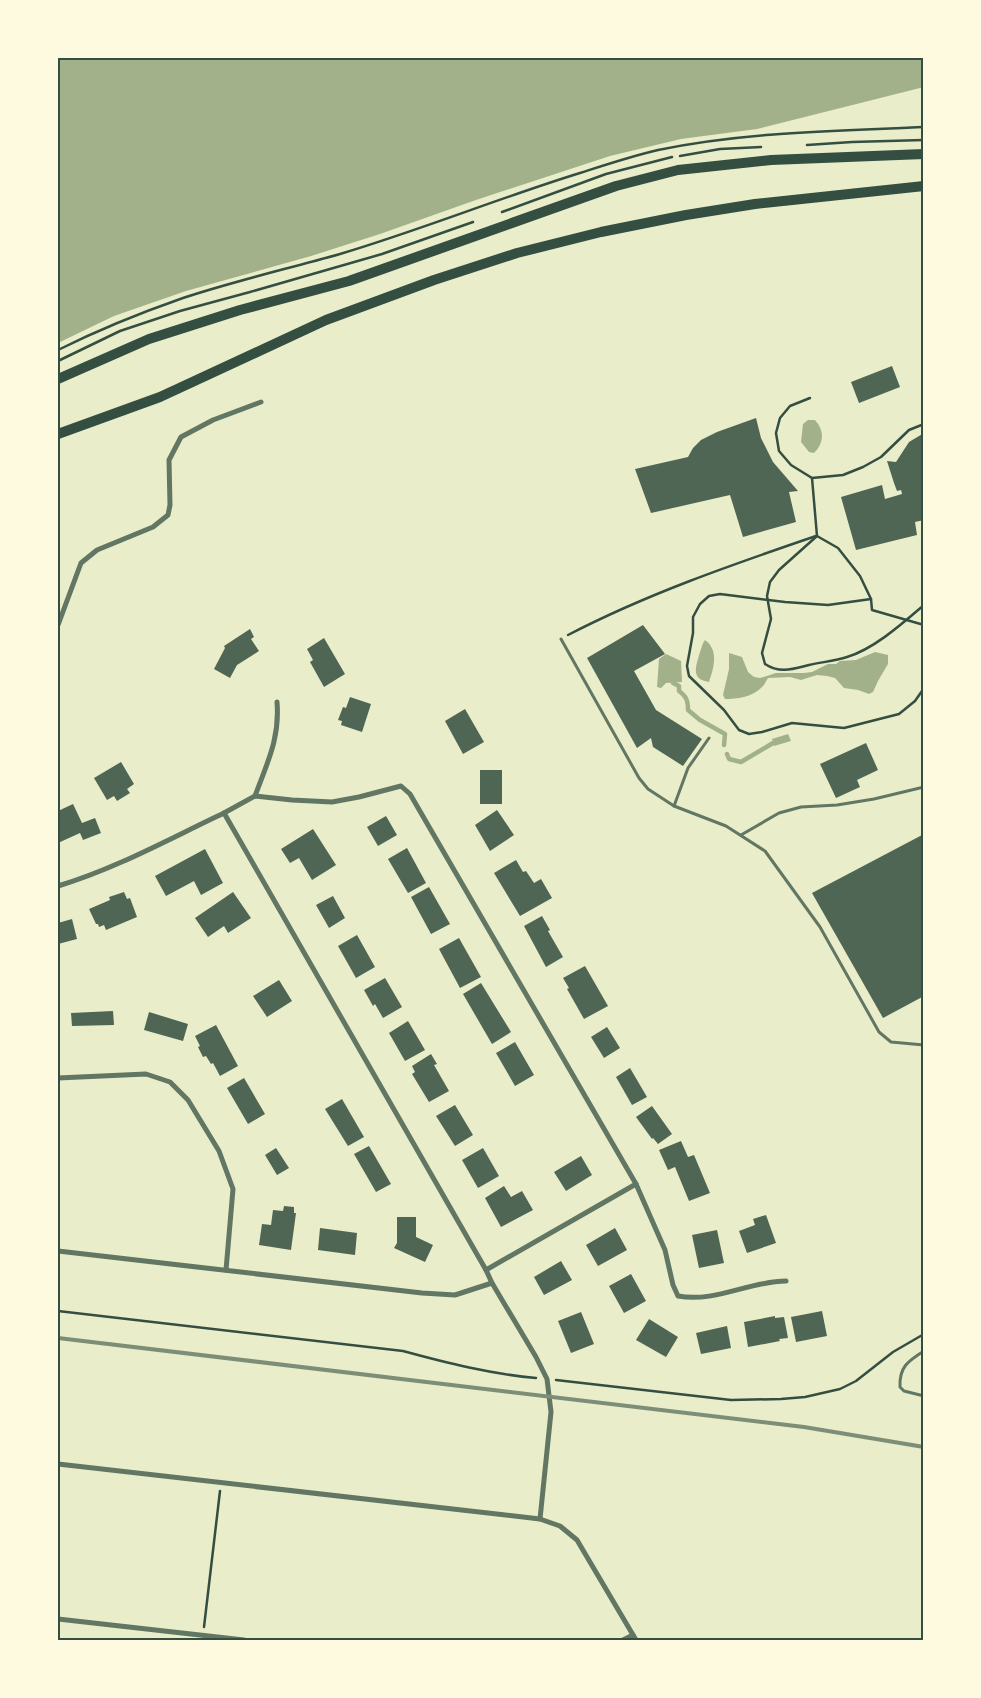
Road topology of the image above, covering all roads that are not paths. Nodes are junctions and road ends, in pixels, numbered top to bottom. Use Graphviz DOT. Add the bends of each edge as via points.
graph roads {
  1 [pos="924,154"];
  2 [pos="924,186"];
  3 [pos="58,380"];
  4 [pos="261,402"];
  5 [pos="58,434"];
  6 [pos="58,625"];
  7 [pos="561,639"];
  8 [pos="277,702"];
  9 [pos="710,738"];
  10 [pos="924,787"];
  11 [pos="255,796"];
  12 [pos="674,806"];
  13 [pos="224,813"];
  14 [pos="741,835"];
  15 [pos="58,886"];
  16 [pos="924,1045"];
  17 [pos="58,1078"];
  18 [pos="636,1184"];
  19 [pos="58,1251"];
  20 [pos="226,1270"];
  21 [pos="486,1270"];
  22 [pos="786,1281"];
  23 [pos="492,1284"];
  24 [pos="924,1352"];
  25 [pos="924,1396"];
  26 [pos="58,1464"];
  27 [pos="540,1519"];
  28 [pos="58,1619"];
  29 [pos="635,1638"];
  30 [pos="244,1640"];
  31 [pos="623,1640"];
  1 -- 3 [label="main road" via="771,160 678,170 616,186 348,281 149,339"];
  2 -- 5 [label="main road" via="755,204 686,215 517,253 326,320 160,396"];
  4 -- 6 [label="street" via="181,436 169,460 168,515 152,527 97,550 81,563"];
  7 -- 12 [label="lane" via="639,778 648,789"];
  8 -- 11 [label="street" via="274,743"];
  9 -- 12 [label="lane" via="688,768"];
  10 -- 14 [label="lane" via="837,805 801,807 779,813"];
  11 -- 13 [label="street"];
  11 -- 18 [label="street" via="332,802 401,786 410,794"];
  12 -- 14 [label="lane"];
  13 -- 15 [label="street" via="74,882"];
  13 -- 21 [label="street"];
  14 -- 16 [label="lane" via="765,851 820,927 879,1032 891,1042"];
  17 -- 20 [label="street" via="146,1074 170,1082 188,1100 220,1151 233,1189"];
  18 -- 21 [label="street"];
  18 -- 22 [label="street" via="665,1250 678,1296 691,1299"];
  19 -- 20 [label="street"];
  20 -- 23 [label="street" via="455,1295"];
  21 -- 23 [label="street"];
  23 -- 27 [label="street" via="547,1379 551,1412"];
  24 -- 25 [label="lane" via="912,1358 899,1376 904,1391"];
  26 -- 27 [label="street"];
  27 -- 29 [label="street" via="560,1526 577,1540"];
  28 -- 30 [label="street"];
  29 -- 31 [label="street"];
}
